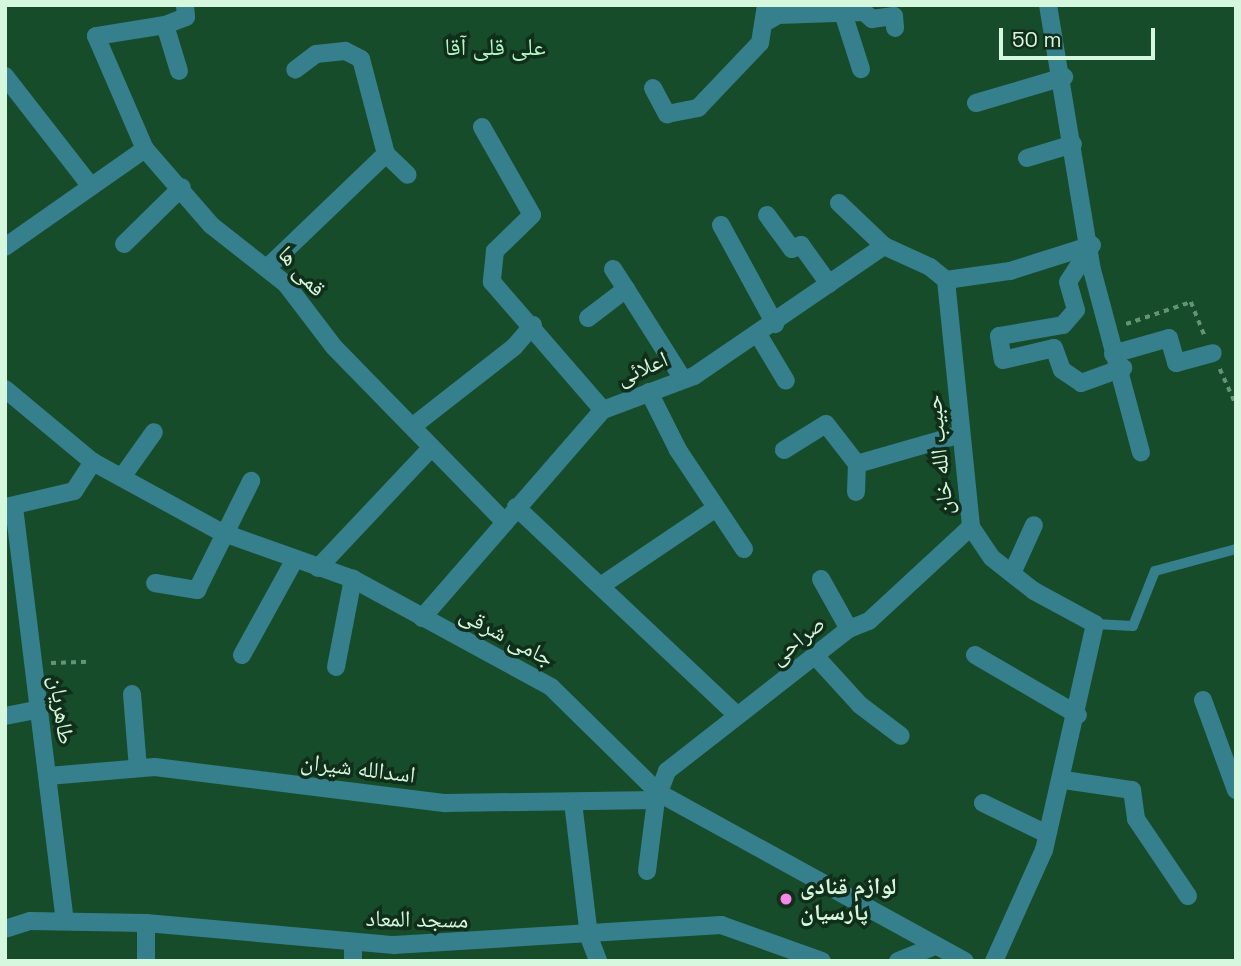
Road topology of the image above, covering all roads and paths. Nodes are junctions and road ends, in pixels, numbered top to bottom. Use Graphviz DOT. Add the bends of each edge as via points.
graph roads {
  1 [pos="185,5"];
  2 [pos="1048,5"];
  3 [pos="843,13"];
  4 [pos="766,14"];
  5 [pos="165,25"];
  6 [pos="895,28"];
  7 [pos="861,69"];
  8 [pos="295,70"];
  9 [pos="178,71"];
  10 [pos="5,76"];
  11 [pos="1064,78"];
  12 [pos="653,88"];
  13 [pos="976,103"];
  14 [pos="482,127"];
  15 [pos="1073,144"];
  16 [pos="145,149"];
  17 [pos="386,154"];
  18 [pos="1027,158"];
  19 [pos="408,175"];
  20 [pos="89,184"];
  21 [pos="182,187"];
  22 [pos="839,204"];
  23 [pos="767,215"];
  24 [pos="721,225"];
  25 [pos="124,244"];
  26 [pos="1092,245"];
  27 [pos="884,246"];
  28 [pos="5,247"];
  29 [pos="268,267"];
  30 [pos="613,269"];
  31 [pos="946,280"];
  32 [pos="829,284"];
  33 [pos="626,289"];
  34 [pos="588,318"];
  35 [pos="775,324"];
  36 [pos="533,325"];
  37 [pos="759,336"];
  38 [pos="1213,353"];
  39 [pos="1118,361"];
  40 [pos="681,376"];
  41 [pos="786,381"];
  42 [pos="5,389"];
  43 [pos="649,392"];
  44 [pos="603,410"];
  45 [pos="413,426"];
  46 [pos="154,432"];
  47 [pos="961,434"];
  48 [pos="430,449"];
  49 [pos="784,450"];
  50 [pos="1141,452"];
  51 [pos="93,462"];
  52 [pos="857,464"];
  53 [pos="122,477"];
  54 [pos="251,481"];
  55 [pos="856,492"];
  56 [pos="10,507"];
  57 [pos="516,507"];
  58 [pos="716,508"];
  59 [pos="505,522"];
  60 [pos="1034,525"];
  61 [pos="971,527"];
  62 [pos="221,532"];
  63 [pos="744,549"];
  64 [pos="1236,549"];
  65 [pos="295,559"];
  66 [pos="318,568"];
  67 [pos="1014,569"];
  68 [pos="353,579"];
  69 [pos="821,579"];
  70 [pos="155,583"];
  71 [pos="605,583"];
  72 [pos="422,618"];
  73 [pos="1095,624"];
  74 [pos="849,629"];
  75 [pos="242,655"];
  76 [pos="975,655"];
  77 [pos="818,659"];
  78 [pos="89,662"];
  79 [pos="31,664"];
  80 [pos="336,667"];
  81 [pos="132,694"];
  82 [pos="1203,700"];
  83 [pos="36,710"];
  84 [pos="737,715"];
  85 [pos="1078,715"];
  86 [pos="5,716"];
  87 [pos="901,736"];
  88 [pos="1228,743"];
  89 [pos="138,768"];
  90 [pos="48,776"];
  91 [pos="1064,780"];
  92 [pos="1236,790"];
  93 [pos="658,797"];
  94 [pos="573,802"];
  95 [pos="983,803"];
  96 [pos="1045,833"];
  97 [pos="647,871"];
  98 [pos="1188,896"];
  99 [pos="65,921"];
  100 [pos="146,923"];
  101 [pos="5,929"];
  102 [pos="589,937"];
  103 [pos="353,942"];
  104 [pos="935,946"];
  105 [pos="483,952"];
  106 [pos="146,961"];
  107 [pos="353,961"];
  108 [pos="598,961"];
  109 [pos="822,961"];
  110 [pos="898,961"];
  111 [pos="965,961"];
  112 [pos="994,961"];
  1 -- 5 [label="street" via="186,17"];
  2 -- 11 [label="street"];
  3 -- 4 [label="street"];
  3 -- 6 [label="street" via="894,16"];
  3 -- 7 [label="street"];
  4 -- 12 [label="street" via="760,43 698,108 667,114"];
  5 -- 9 [label="street"];
  5 -- 16 [label="street, قمی ها" via="96,36"];
  8 -- 17 [label="street" via="316,54 345,51 361,59"];
  10 -- 20 [label="street"];
  11 -- 13 [label="street"];
  11 -- 15 [label="street"];
  14 -- 36 [label="street" via="532,215 495,251 489,269 492,282"];
  15 -- 18 [label="street"];
  15 -- 26 [label="street"];
  16 -- 20 [label="street"];
  16 -- 21 [label="street, قمی ها"];
  17 -- 19 [label="street"];
  17 -- 29 [label="street"];
  20 -- 28 [label="street"];
  21 -- 25 [label="street"];
  21 -- 29 [label="street, قمی ها" via="232,244"];
  22 -- 27 [label="street"];
  23 -- 32 [label="street" via="792,249 801,245"];
  24 -- 35 [label="street"];
  26 -- 31 [label="street" via="1010,271"];
  26 -- 39 [label="street"];
  26 -- 39 [label="street" via="1068,282 1076,310 1063,325 999,336 1003,360 1054,348 1062,370 1082,383"];
  27 -- 31 [label="street" via="930,267"];
  27 -- 32 [label="street, اعلائی"];
  29 -- 45 [label="street, قمی ها" via="334,346"];
  30 -- 33 [label="street"];
  31 -- 47 [label="street, حبیب الله خان"];
  32 -- 35 [label="street, اعلائی"];
  33 -- 34 [label="street"];
  33 -- 40 [label="street"];
  35 -- 37 [label="street, اعلائی"];
  36 -- 44 [label="street"];
  36 -- 45 [label="street" via="514,348"];
  37 -- 40 [label="street, اعلائی" via="694,376"];
  37 -- 41 [label="street"];
  38 -- 39 [label="street" via="1176,363 1169,338"];
  39 -- 50 [label="street"];
  40 -- 43 [label="street, اعلائی"];
  42 -- 51 [label="street, جامی شرقی"];
  43 -- 44 [label="street, اعلائی"];
  43 -- 58 [label="street"];
  44 -- 57 [label="street, اعلائی"];
  45 -- 48 [label="street, قمی ها"];
  46 -- 53 [label="street"];
  47 -- 52 [label="street"];
  47 -- 61 [label="street, حبیب الله خان"];
  48 -- 59 [label="street, قمی ها"];
  48 -- 66 [label="street"];
  49 -- 52 [label="street" via="826,424"];
  51 -- 53 [label="street, جامی شرقی"];
  51 -- 56 [label="street" via="74,491"];
  52 -- 55 [label="street"];
  53 -- 62 [label="street, جامی شرقی"];
  54 -- 62 [label="street"];
  56 -- 79 [label="street, طاهریان"];
  57 -- 59 [label="street, اعلائی"];
  57 -- 71 [label="street"];
  58 -- 63 [label="street"];
  58 -- 71 [label="street"];
  59 -- 72 [label="street, اعلائی"];
  60 -- 67 [label="street"];
  61 -- 67 [label="street, حبیب الله خان" via="992,558"];
  61 -- 74 [label="street, صراحی" via="869,621"];
  62 -- 65 [label="street, جامی شرقی"];
  62 -- 70 [label="street" via="197,590"];
  64 -- 73 [label="lane" via="1155,571 1133,626"];
  65 -- 66 [label="street, جامی شرقی"];
  65 -- 75 [label="street"];
  66 -- 68 [label="street, جامی شرقی"];
  67 -- 73 [label="street, حبیب الله خان" via="1034,591"];
  68 -- 72 [label="street, جامی شرقی"];
  68 -- 80 [label="street"];
  69 -- 74 [label="street"];
  71 -- 84 [label="street"];
  72 -- 93 [label="street, جامی شرقی" via="551,687"];
  73 -- 85 [label="street"];
  74 -- 77 [label="street, صراحی"];
  76 -- 85 [label="street"];
  77 -- 84 [label="street, صراحی"];
  77 -- 87 [label="street" via="860,705"];
  78 -- 79 [label="path"];
  79 -- 83 [label="street, طاهریان"];
  81 -- 89 [label="street"];
  82 -- 88 [label="street"];
  83 -- 86 [label="street"];
  83 -- 90 [label="street, طاهریان"];
  84 -- 93 [label="street, صراحی" via="667,771"];
  85 -- 91 [label="street"];
  88 -- 92 [label="street"];
  89 -- 90 [label="street, اسدالله شیران"];
  89 -- 94 [label="street, اسدالله شیران" via="446,803"];
  90 -- 99 [label="street, طاهریان"];
  91 -- 96 [label="street"];
  91 -- 98 [label="street" via="1132,790 1136,819"];
  93 -- 94 [label="street, اسدالله شیران"];
  93 -- 97 [label="street"];
  93 -- 104 [label="street, جامی شرقی"];
  94 -- 102 [label="street"];
  95 -- 96 [label="street"];
  96 -- 112 [label="street" via="1044,850"];
  99 -- 100 [label="street, مسجد المعاد"];
  99 -- 101 [label="street, مسجد المعاد"];
  100 -- 103 [label="street, مسجد المعاد"];
  100 -- 106 [label="street"];
  102 -- 105 [label="street, مسجد المعاد"];
  102 -- 108 [label="street"];
  102 -- 109 [label="street, مسجد المعاد" via="721,925"];
  103 -- 105 [label="street, مسجد المعاد"];
  103 -- 107 [label="street"];
  104 -- 110 [label="street"];
  104 -- 111 [label="street, جامی شرقی"];
}
